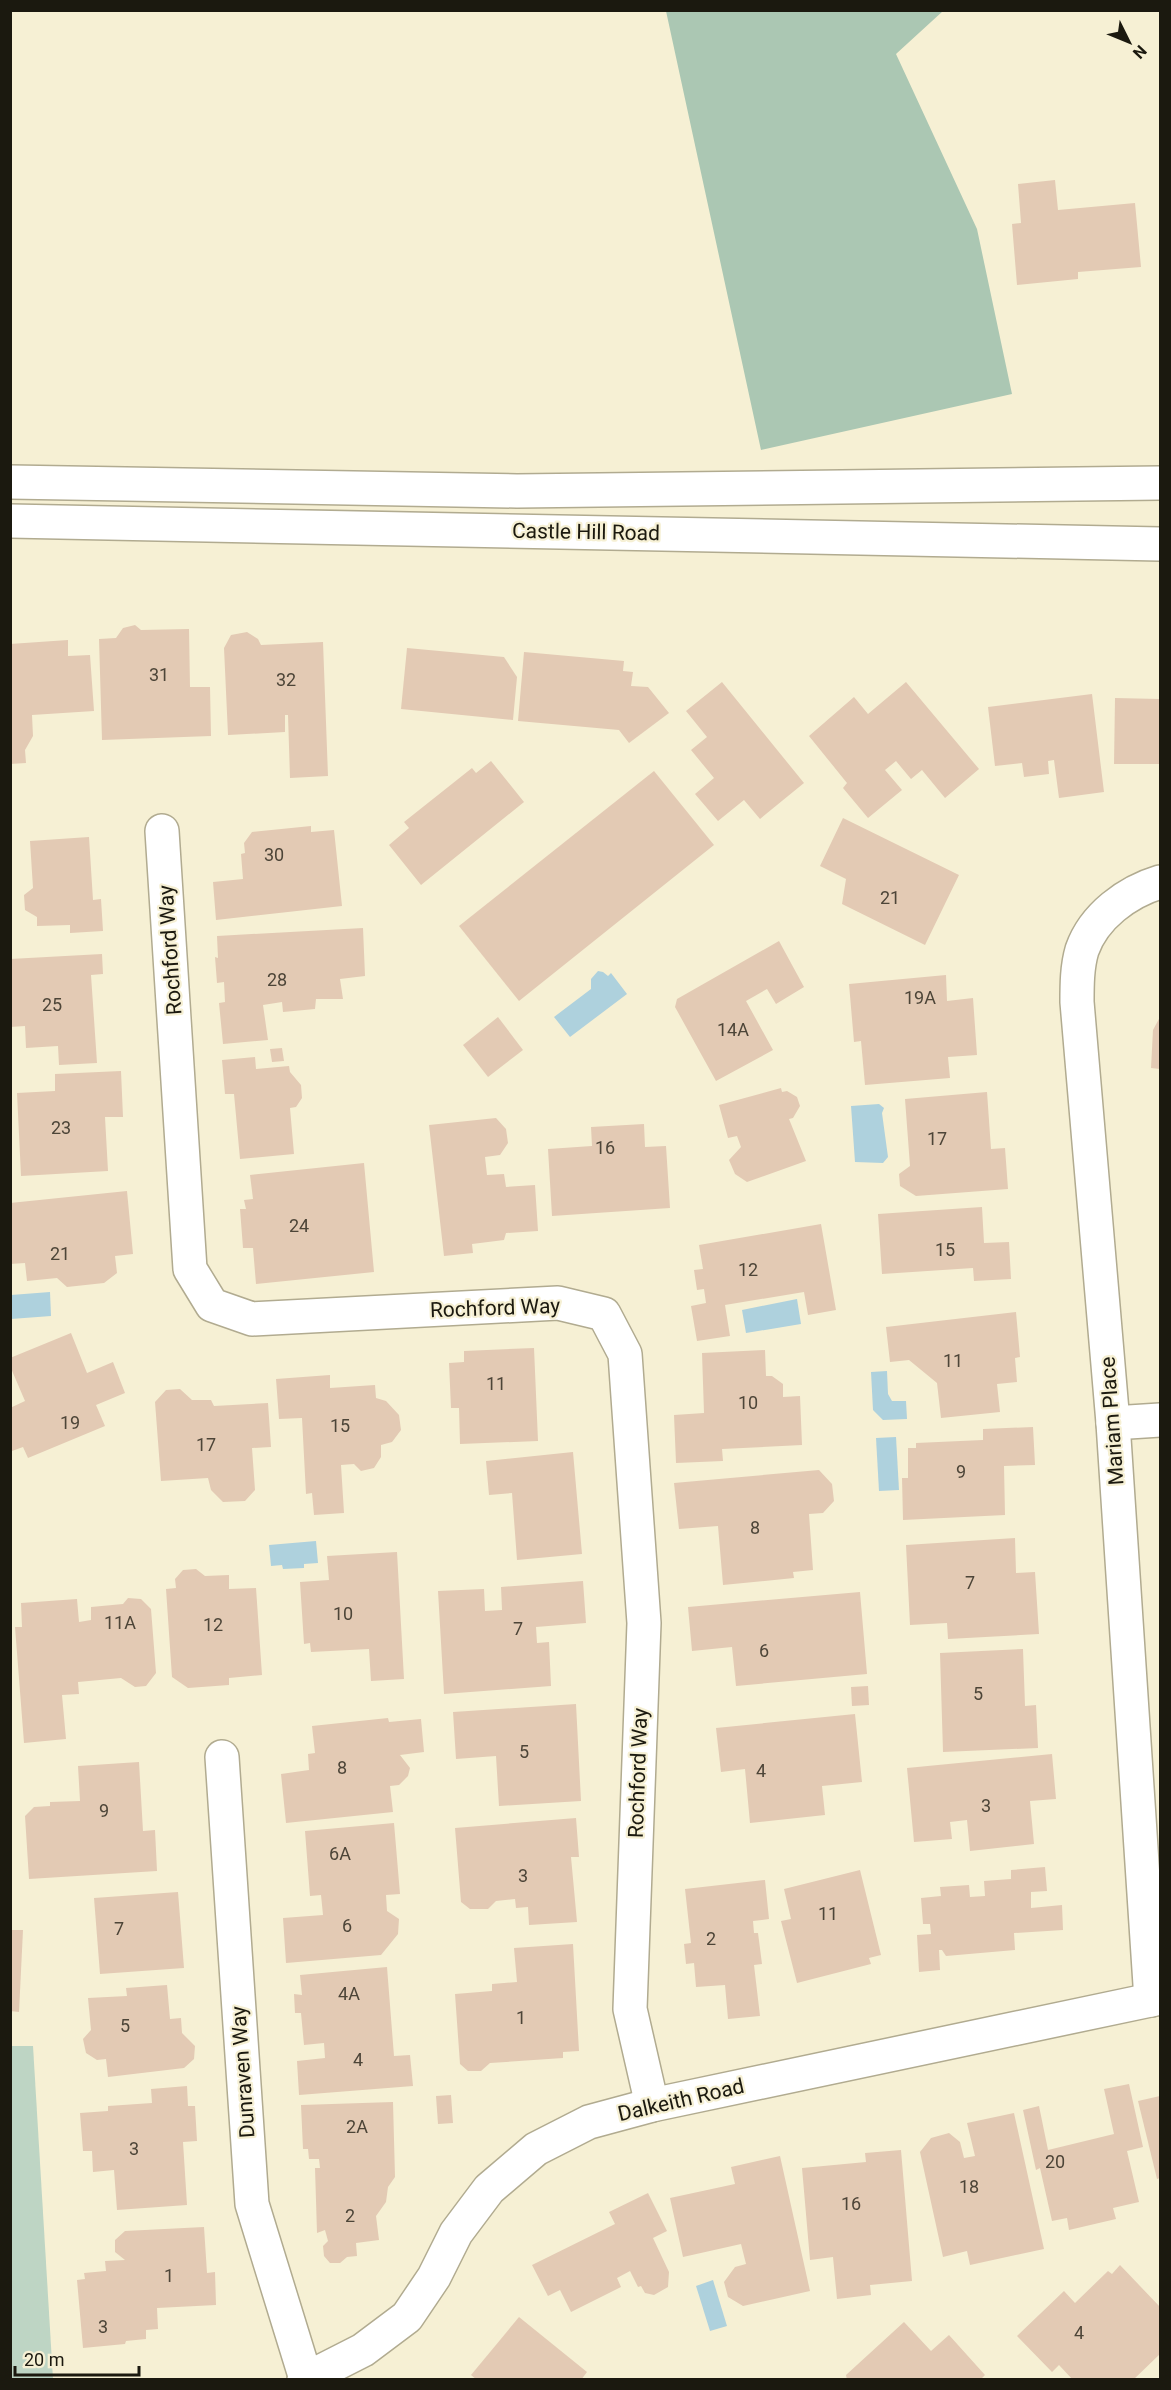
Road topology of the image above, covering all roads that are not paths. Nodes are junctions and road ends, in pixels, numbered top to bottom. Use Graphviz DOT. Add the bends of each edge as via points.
graph roads {
  1 [pos="10,482"];
  2 [pos="1161,483"];
  3 [pos="10,521"];
  4 [pos="1161,544"];
  5 [pos="162,831"];
  6 [pos="1161,882"];
  7 [pos="1161,1420"];
  8 [pos="1113,1423"];
  9 [pos="222,1757"];
  10 [pos="1156,1999"];
  11 [pos="652,2105"];
  12 [pos="305,2379"];
  1 -- 2 [label="street, Castle Hill Road" via="517,491"];
  3 -- 4 [label="street, Castle Hill Road"];
  5 -- 11 [label="street, Rochford Way" via="190,1269 212,1305 252,1319 558,1303 604,1314 625,1354 644,1623 630,2009"];
  6 -- 8 [label="street, Mariam Place" via="1134,892 1113,906 1094,927 1082,950 1077,975"];
  7 -- 8 [label="street"];
  8 -- 10 [label="street, Mariam Place"];
  9 -- 12 [label="street, Dunraven Way" via="252,2204"];
  10 -- 11 [label="street, Dalkeith Road"];
  11 -- 12 [label="street, Dalkeith Road" via="589,2122 536,2149 489,2189 456,2233 407,2318 363,2350"];
}
